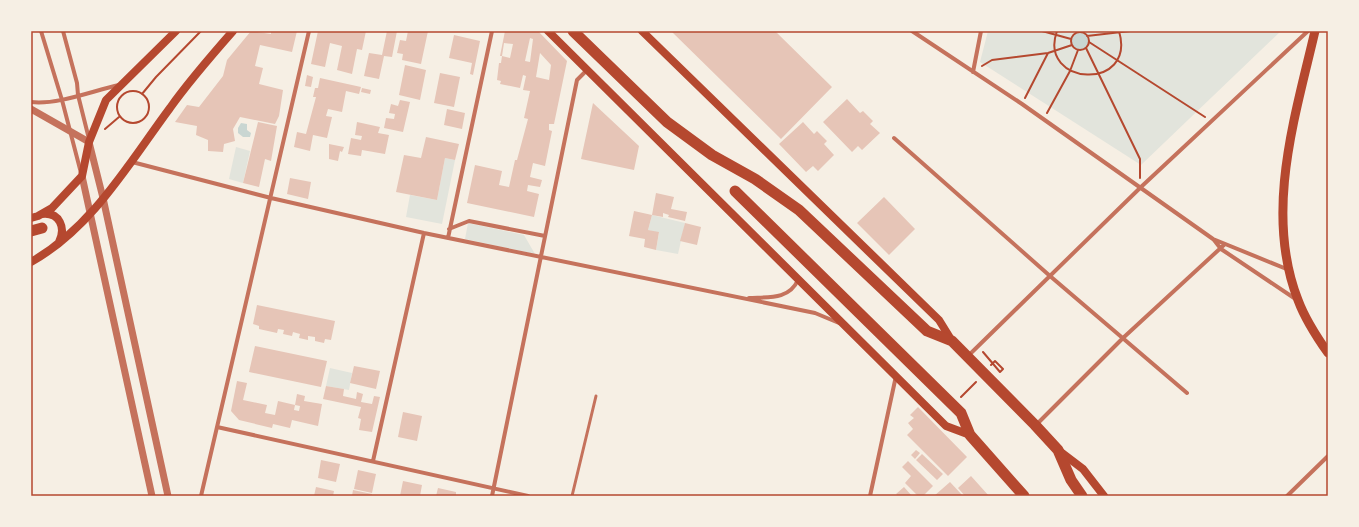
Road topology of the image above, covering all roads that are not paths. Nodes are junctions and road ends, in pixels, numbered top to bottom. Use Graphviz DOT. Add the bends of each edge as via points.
graph roads {
  1 [pos="41,31"];
  2 [pos="63,31"];
  3 [pos="176,31"];
  4 [pos="233,31"];
  5 [pos="309,31"];
  6 [pos="492,31"];
  7 [pos="548,31"];
  8 [pos="573,31"];
  9 [pos="642,31"];
  10 [pos="912,31"];
  11 [pos="981,31"];
  12 [pos="1308,31"];
  13 [pos="1315,31"];
  14 [pos="586,71"];
  15 [pos="973,72"];
  16 [pos="121,84"];
  17 [pos="78,95"];
  18 [pos="62,100"];
  19 [pos="31,102"];
  20 [pos="31,110"];
  21 [pos="70,130"];
  22 [pos="894,138"];
  23 [pos="89,142"];
  24 [pos="132,162"];
  25 [pos="82,176"];
  26 [pos="1141,187"];
  27 [pos="735,191"];
  28 [pos="103,198"];
  29 [pos="271,198"];
  30 [pos="91,213"];
  31 [pos="34,217"];
  32 [pos="449,229"];
  33 [pos="424,233"];
  34 [pos="545,236"];
  35 [pos="448,238"];
  36 [pos="1214,239"];
  37 [pos="1226,244"];
  38 [pos="56,246"];
  39 [pos="1221,249"];
  40 [pos="541,257"];
  41 [pos="31,262"];
  42 [pos="1289,270"];
  43 [pos="1050,276"];
  44 [pos="798,280"];
  45 [pos="743,298"];
  46 [pos="1298,300"];
  47 [pos="845,326"];
  48 [pos="1123,338"];
  49 [pos="952,341"];
  50 [pos="1328,353"];
  51 [pos="968,356"];
  52 [pos="896,376"];
  53 [pos="1187,393"];
  54 [pos="596,396"];
  55 [pos="1035,425"];
  56 [pos="217,427"];
  57 [pos="970,435"];
  58 [pos="1058,450"];
  59 [pos="1328,456"];
  60 [pos="373,461"];
  61 [pos="493,489"];
  62 [pos="152,496"];
  63 [pos="168,496"];
  64 [pos="201,496"];
  65 [pos="492,496"];
  66 [pos="528,496"];
  67 [pos="572,496"];
  68 [pos="870,496"];
  69 [pos="1024,496"];
  70 [pos="1082,496"];
  71 [pos="1104,496"];
  72 [pos="1287,496"];
  1 -- 18 [label="street"];
  2 -- 17 [label="street"];
  3 -- 16 [label="main road"];
  4 -- 24 [label="main road" via="206,60"];
  5 -- 29 [label="street"];
  6 -- 32 [label="street"];
  7 -- 14 [label="main road"];
  8 -- 49 [label="highway" via="667,122 712,155 755,178 799,210 927,331"];
  9 -- 49 [label="main road" via="939,320"];
  10 -- 15 [label="street"];
  11 -- 15 [label="street"];
  12 -- 26 [label="street"];
  13 -- 42 [label="main road" via="1285,169 1283,199"];
  14 -- 34 [label="street" via="577,80"];
  14 -- 44 [label="main road"];
  15 -- 26 [label="street"];
  16 -- 17 [label="street"];
  16 -- 23 [label="main road" via="110,94 102,107"];
  17 -- 18 [label="street"];
  17 -- 23 [label="street"];
  18 -- 19 [label="street"];
  18 -- 21 [label="street"];
  20 -- 21 [label="street"];
  21 -- 23 [label="street"];
  21 -- 25 [label="street"];
  22 -- 43 [label="street"];
  23 -- 25 [label="main road"];
  23 -- 28 [label="street"];
  24 -- 28 [label="main road"];
  24 -- 29 [label="street"];
  25 -- 30 [label="street"];
  25 -- 31 [label="main road" via="58,202"];
  26 -- 36 [label="street"];
  26 -- 43 [label="street"];
  27 -- 57 [label="highway" via="961,413"];
  28 -- 30 [label="main road"];
  28 -- 63 [label="street"];
  29 -- 33 [label="street"];
  29 -- 56 [label="street"];
  30 -- 38 [label="main road"];
  30 -- 62 [label="street"];
  31 -- 38 [label="main road" via="48,214 57,218 62,235"];
  32 -- 34 [label="street" via="469,220"];
  32 -- 35 [label="street"];
  33 -- 35 [label="street"];
  33 -- 60 [label="street"];
  34 -- 40 [label="street"];
  35 -- 40 [label="street"];
  36 -- 37 [label="street"];
  36 -- 39 [label="street"];
  37 -- 39 [label="street"];
  37 -- 42 [label="street"];
  38 -- 41 [label="main road"];
  39 -- 46 [label="street"];
  39 -- 48 [label="street"];
  40 -- 45 [label="street"];
  40 -- 61 [label="street"];
  42 -- 46 [label="main road"];
  43 -- 48 [label="street"];
  43 -- 51 [label="street"];
  44 -- 45 [label="street" via="795,287 783,296"];
  44 -- 47 [label="main road"];
  45 -- 47 [label="street" via="815,313"];
  46 -- 50 [label="main road" via="1313,332"];
  47 -- 52 [label="main road"];
  48 -- 53 [label="street"];
  48 -- 55 [label="street"];
  49 -- 51 [label="highway"];
  51 -- 55 [label="highway"];
  52 -- 57 [label="main road" via="946,426"];
  52 -- 68 [label="street"];
  54 -- 67 [label="lane"];
  55 -- 58 [label="highway"];
  56 -- 60 [label="street"];
  56 -- 64 [label="street"];
  57 -- 69 [label="highway"];
  58 -- 70 [label="highway" via="1071,480"];
  58 -- 71 [label="main road" via="1083,469"];
  59 -- 72 [label="street"];
  60 -- 61 [label="street"];
  61 -- 65 [label="street"];
  61 -- 66 [label="street"];
}
